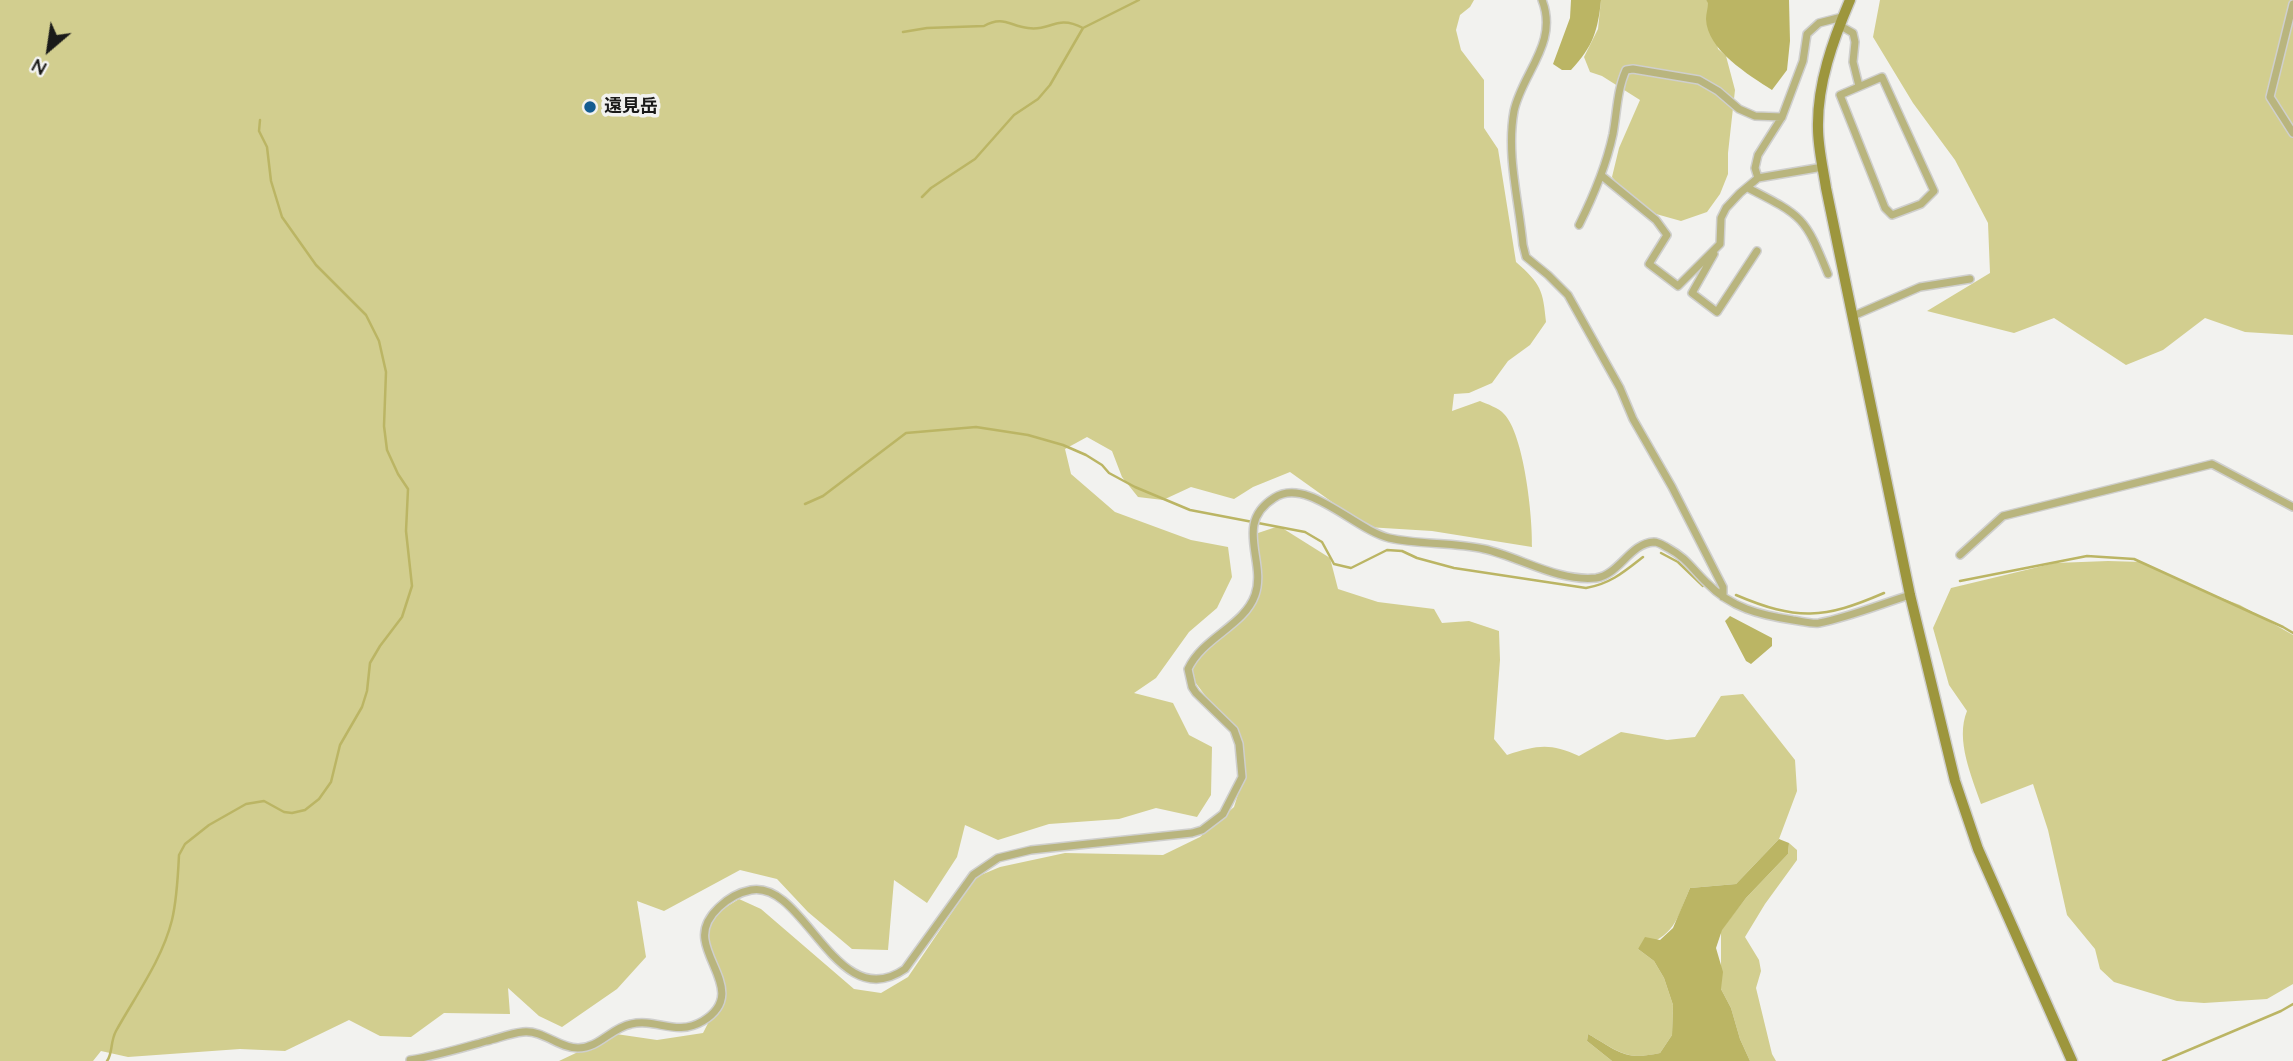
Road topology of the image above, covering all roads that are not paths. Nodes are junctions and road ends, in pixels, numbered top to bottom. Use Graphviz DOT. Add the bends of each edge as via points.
graph roads {
  1 [pos="1542,0"];
  2 [pos="1850,0"];
  3 [pos="2293,4"];
  4 [pos="1841,21"];
  5 [pos="1860,86"];
  6 [pos="1782,117"];
  7 [pos="2293,133"];
  8 [pos="1823,167"];
  9 [pos="1602,176"];
  10 [pos="1758,178"];
  11 [pos="1748,188"];
  12 [pos="1579,225"];
  13 [pos="1720,244"];
  14 [pos="1757,251"];
  15 [pos="1828,274"];
  16 [pos="1970,279"];
  17 [pos="1853,316"];
  18 [pos="2293,507"];
  19 [pos="1960,555"];
  20 [pos="1910,595"];
  21 [pos="1723,597"];
  22 [pos="410,1060"];
  23 [pos="2072,1061"];
  1 -- 21 [label="street" via="1546,31 1515,108 1511,142 1522,245 1526,257 1568,295 1672,487 1723,587"];
  2 -- 4 [label="street"];
  3 -- 7 [label="street" via="2270,97"];
  4 -- 5 [label="street" via="1853,33 1853,62"];
  4 -- 6 [label="street" via="1819,23 1807,34"];
  4 -- 8 [label="street" via="1823,80 1818,128"];
  5 -- 5 [label="street" via="1882,77 1934,191 1922,204 1892,215 1885,208 1840,95"];
  6 -- 9 [label="street" via="1755,116 1699,80 1626,70"];
  6 -- 10 [label="street" via="1758,155"];
  8 -- 10 [label="street"];
  8 -- 17 [label="street"];
  9 -- 12 [label="street"];
  9 -- 13 [label="street" via="1656,220 1667,235 1649,264 1678,286"];
  10 -- 11 [label="street"];
  11 -- 13 [label="street" via="1726,208"];
  11 -- 15 [label="street" via="1804,221"];
  13 -- 14 [label="street" via="1692,293 1717,312"];
  16 -- 17 [label="street" via="1920,288"];
  17 -- 20 [label="street"];
  18 -- 19 [label="street" via="2212,464 2003,516"];
  20 -- 21 [label="street" via="1816,623 1759,615"];
  20 -- 23 [label="street" via="1955,781 1976,844"];
  21 -- 22 [label="street" via="1684,556 1659,543 1633,552 1598,578 1572,576 1483,549 1388,538 1307,494 1286,492 1263,506 1255,521 1257,581 1253,600 1241,616 1201,648 1188,669 1192,687 1202,701 1234,730 1242,776 1229,806 1202,830 1031,850 999,858 964,885 905,969 881,980 869,980 847,968 777,897 748,890 720,906 704,937 722,989 719,1003 705,1020 681,1028 630,1024 587,1047 568,1047 542,1034 519,1032"];
}
